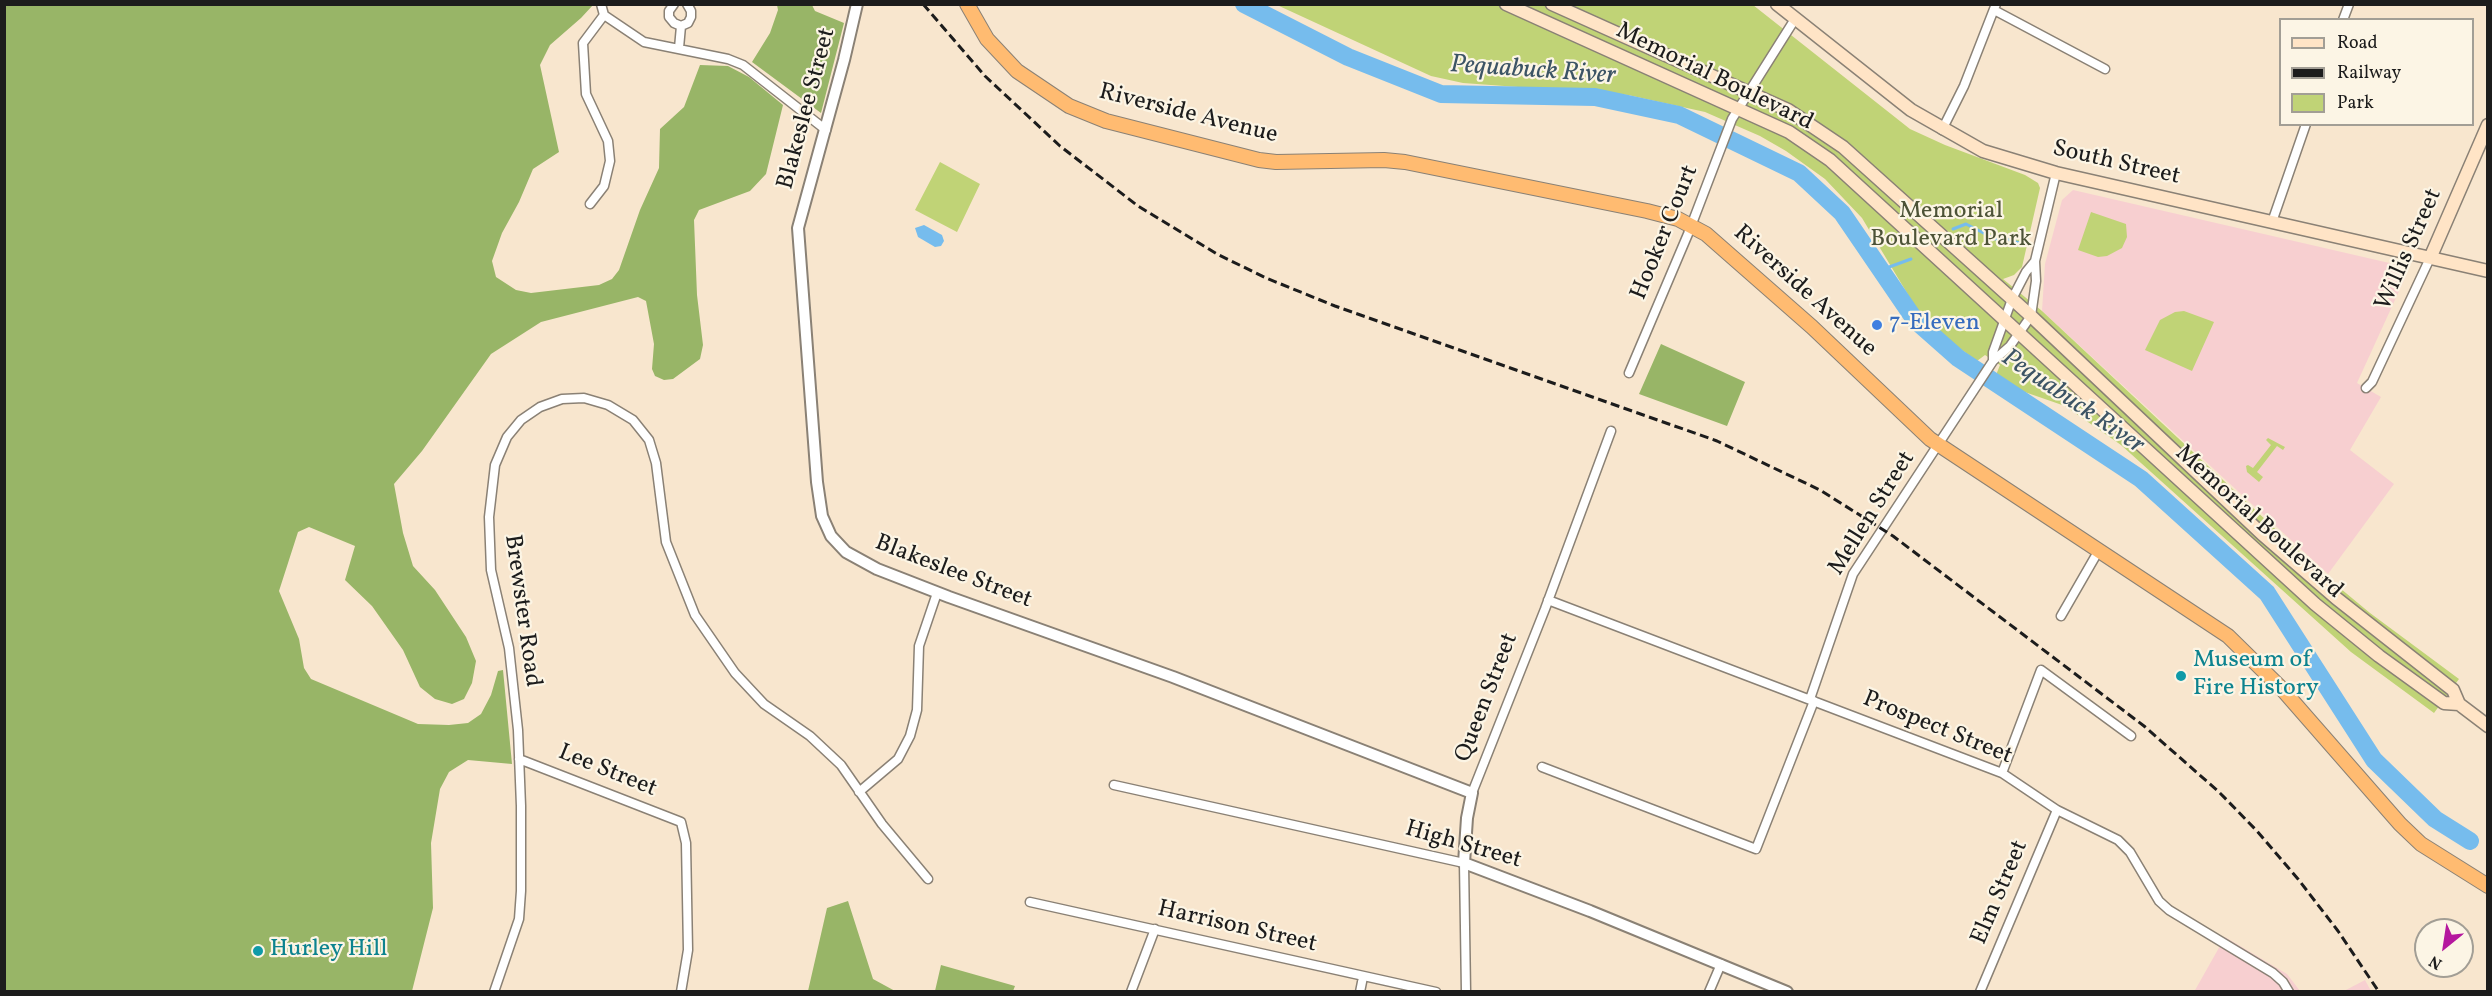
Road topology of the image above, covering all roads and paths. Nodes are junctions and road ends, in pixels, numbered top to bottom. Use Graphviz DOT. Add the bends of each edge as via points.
graph roads {
  1 [pos="601,4"];
  2 [pos="674,4"];
  3 [pos="687,4"];
  4 [pos="857,4"];
  5 [pos="967,4"];
  6 [pos="1506,4"];
  7 [pos="1551,4"];
  8 [pos="1777,4"];
  9 [pos="1995,7"];
  10 [pos="604,15"];
  11 [pos="1795,19"];
  12 [pos="681,26"];
  13 [pos="679,48"];
  14 [pos="2105,69"];
  15 [pos="1749,93"];
  16 [pos="1739,109"];
  17 [pos="2487,125"];
  18 [pos="2305,126"];
  19 [pos="826,130"];
  20 [pos="1942,130"];
  21 [pos="2056,173"];
  22 [pos="590,204"];
  23 [pos="2272,222"];
  24 [pos="1691,225"];
  25 [pos="2431,256"];
  26 [pos="2035,261"];
  27 [pos="2487,271"];
  28 [pos="2012,299"];
  29 [pos="2031,316"];
  30 [pos="2004,320"];
  31 [pos="2020,335"];
  32 [pos="1993,361"];
  33 [pos="1629,373"];
  34 [pos="2366,388"];
  35 [pos="1611,431"];
  36 [pos="1939,445"];
  37 [pos="2099,549"];
  38 [pos="937,592"];
  39 [pos="1548,600"];
  40 [pos="2061,616"];
  41 [pos="1812,700"];
  42 [pos="2459,704"];
  43 [pos="2487,726"];
  44 [pos="2131,736"];
  45 [pos="519,759"];
  46 [pos="1542,767"];
  47 [pos="2002,773"];
  48 [pos="1114,785"];
  49 [pos="859,792"];
  50 [pos="1472,793"];
  51 [pos="2056,810"];
  52 [pos="1464,863"];
  53 [pos="928,879"];
  54 [pos="2487,886"];
  55 [pos="1030,902"];
  56 [pos="1155,929"];
  57 [pos="1721,964"];
  58 [pos="1363,977"];
  59 [pos="494,992"];
  60 [pos="681,992"];
  61 [pos="1131,992"];
  62 [pos="1360,992"];
  63 [pos="1436,992"];
  64 [pos="1466,992"];
  65 [pos="1709,992"];
  66 [pos="1787,992"];
  67 [pos="1980,992"];
  68 [pos="2289,992"];
  1 -- 10 [label="street"];
  2 -- 12 [label="street" via="669,11 670,19"];
  3 -- 12 [label="street" via="691,17"];
  4 -- 19 [label="street, Blakeslee Street"];
  5 -- 24 [label="highway, Riverside Avenue" via="987,39 1017,71 1069,106 1106,121 1258,160 1405,162 1647,211"];
  6 -- 16 [label="main road, Memorial Boulevard"];
  7 -- 15 [label="main road, Memorial Boulevard"];
  8 -- 11 [label="main road, South Street"];
  9 -- 14 [label="street"];
  9 -- 20 [label="street"];
  10 -- 13 [label="street" via="644,42"];
  10 -- 22 [label="street" via="583,43 586,94 608,141 610,161 604,186"];
  11 -- 15 [label="street, Hooker Court"];
  11 -- 20 [label="main road, South Street"];
  12 -- 13 [label="street"];
  13 -- 19 [label="street" via="743,65"];
  15 -- 16 [label="street, Hooker Court"];
  15 -- 28 [label="main road, Memorial Boulevard" via="1788,110 1843,147"];
  16 -- 24 [label="street, Hooker Court"];
  16 -- 30 [label="main road, Memorial Boulevard" via="1789,132 1830,160"];
  17 -- 25 [label="main road, Willis Street"];
  18 -- 23 [label="street"];
  19 -- 38 [label="street, Blakeslee Street" via="800,219 798,244 822,516 831,537 846,552 877,569"];
  20 -- 21 [label="main road, South Street" via="1983,151"];
  21 -- 23 [label="main road, South Street"];
  21 -- 26 [label="street, Mellen Street"];
  23 -- 25 [label="main road, South Street"];
  24 -- 33 [label="street, Hooker Court"];
  24 -- 36 [label="highway, Riverside Avenue" via="1727,251"];
  25 -- 27 [label="main road, South Street"];
  25 -- 34 [label="street, Willis Street"];
  26 -- 28 [label="street, Mellen Street"];
  26 -- 29 [label="street, Mellen Street"];
  28 -- 29 [label="main road, Memorial Boulevard"];
  28 -- 30 [label="street, Mellen Street"];
  29 -- 31 [label="street, Mellen Street"];
  29 -- 42 [label="main road, Memorial Boulevard" via="2271,541 2453,690"];
  30 -- 31 [label="main road, Memorial Boulevard"];
  30 -- 32 [label="street, Mellen Street"];
  31 -- 32 [label="street, Mellen Street"];
  31 -- 42 [label="main road, Memorial Boulevard" via="2315,604 2444,703"];
  32 -- 36 [label="street, Mellen Street"];
  35 -- 39 [label="street, Queen Street"];
  36 -- 37 [label="highway, Riverside Avenue"];
  36 -- 41 [label="street, Mellen Street" via="1853,574"];
  37 -- 40 [label="street"];
  37 -- 54 [label="highway, Riverside Avenue" via="2228,636 2282,689 2400,824 2421,844"];
  38 -- 49 [label="street" via="920,646 917,710 910,736 898,759"];
  38 -- 50 [label="street, Blakeslee Street" via="1173,676"];
  39 -- 41 [label="street, Prospect Street"];
  39 -- 50 [label="street, Queen Street"];
  41 -- 46 [label="street, Mellen Street" via="1756,849"];
  41 -- 47 [label="street, Prospect Street"];
  42 -- 43 [label="main road, Memorial Boulevard"];
  44 -- 47 [label="street" via="2041,670"];
  45 -- 49 [label="street, Brewster Road" via="509,648 491,570 489,517 495,465 507,437 521,420 562,399 584,398 608,405 633,420 649,441 656,463 666,542 694,615 735,673 764,704 810,736 841,765"];
  45 -- 59 [label="street, Brewster Road" via="519,919"];
  45 -- 60 [label="street, Lee Street" via="681,822 686,843 688,950"];
  47 -- 51 [label="street, Prospect Street"];
  48 -- 52 [label="street, High Street"];
  49 -- 53 [label="street, Brewster Road"];
  50 -- 52 [label="street, Queen Street"];
  51 -- 67 [label="street, Elm Street"];
  51 -- 68 [label="street, Prospect Street" via="2118,840 2169,910 2273,973"];
  52 -- 57 [label="street, High Street"];
  52 -- 64 [label="street, Queen Street"];
  55 -- 56 [label="street, Harrison Street"];
  56 -- 58 [label="street, Harrison Street"];
  56 -- 61 [label="street"];
  57 -- 65 [label="street"];
  57 -- 66 [label="street, High Street"];
  58 -- 62 [label="street"];
  58 -- 63 [label="street, Harrison Street"];
}
